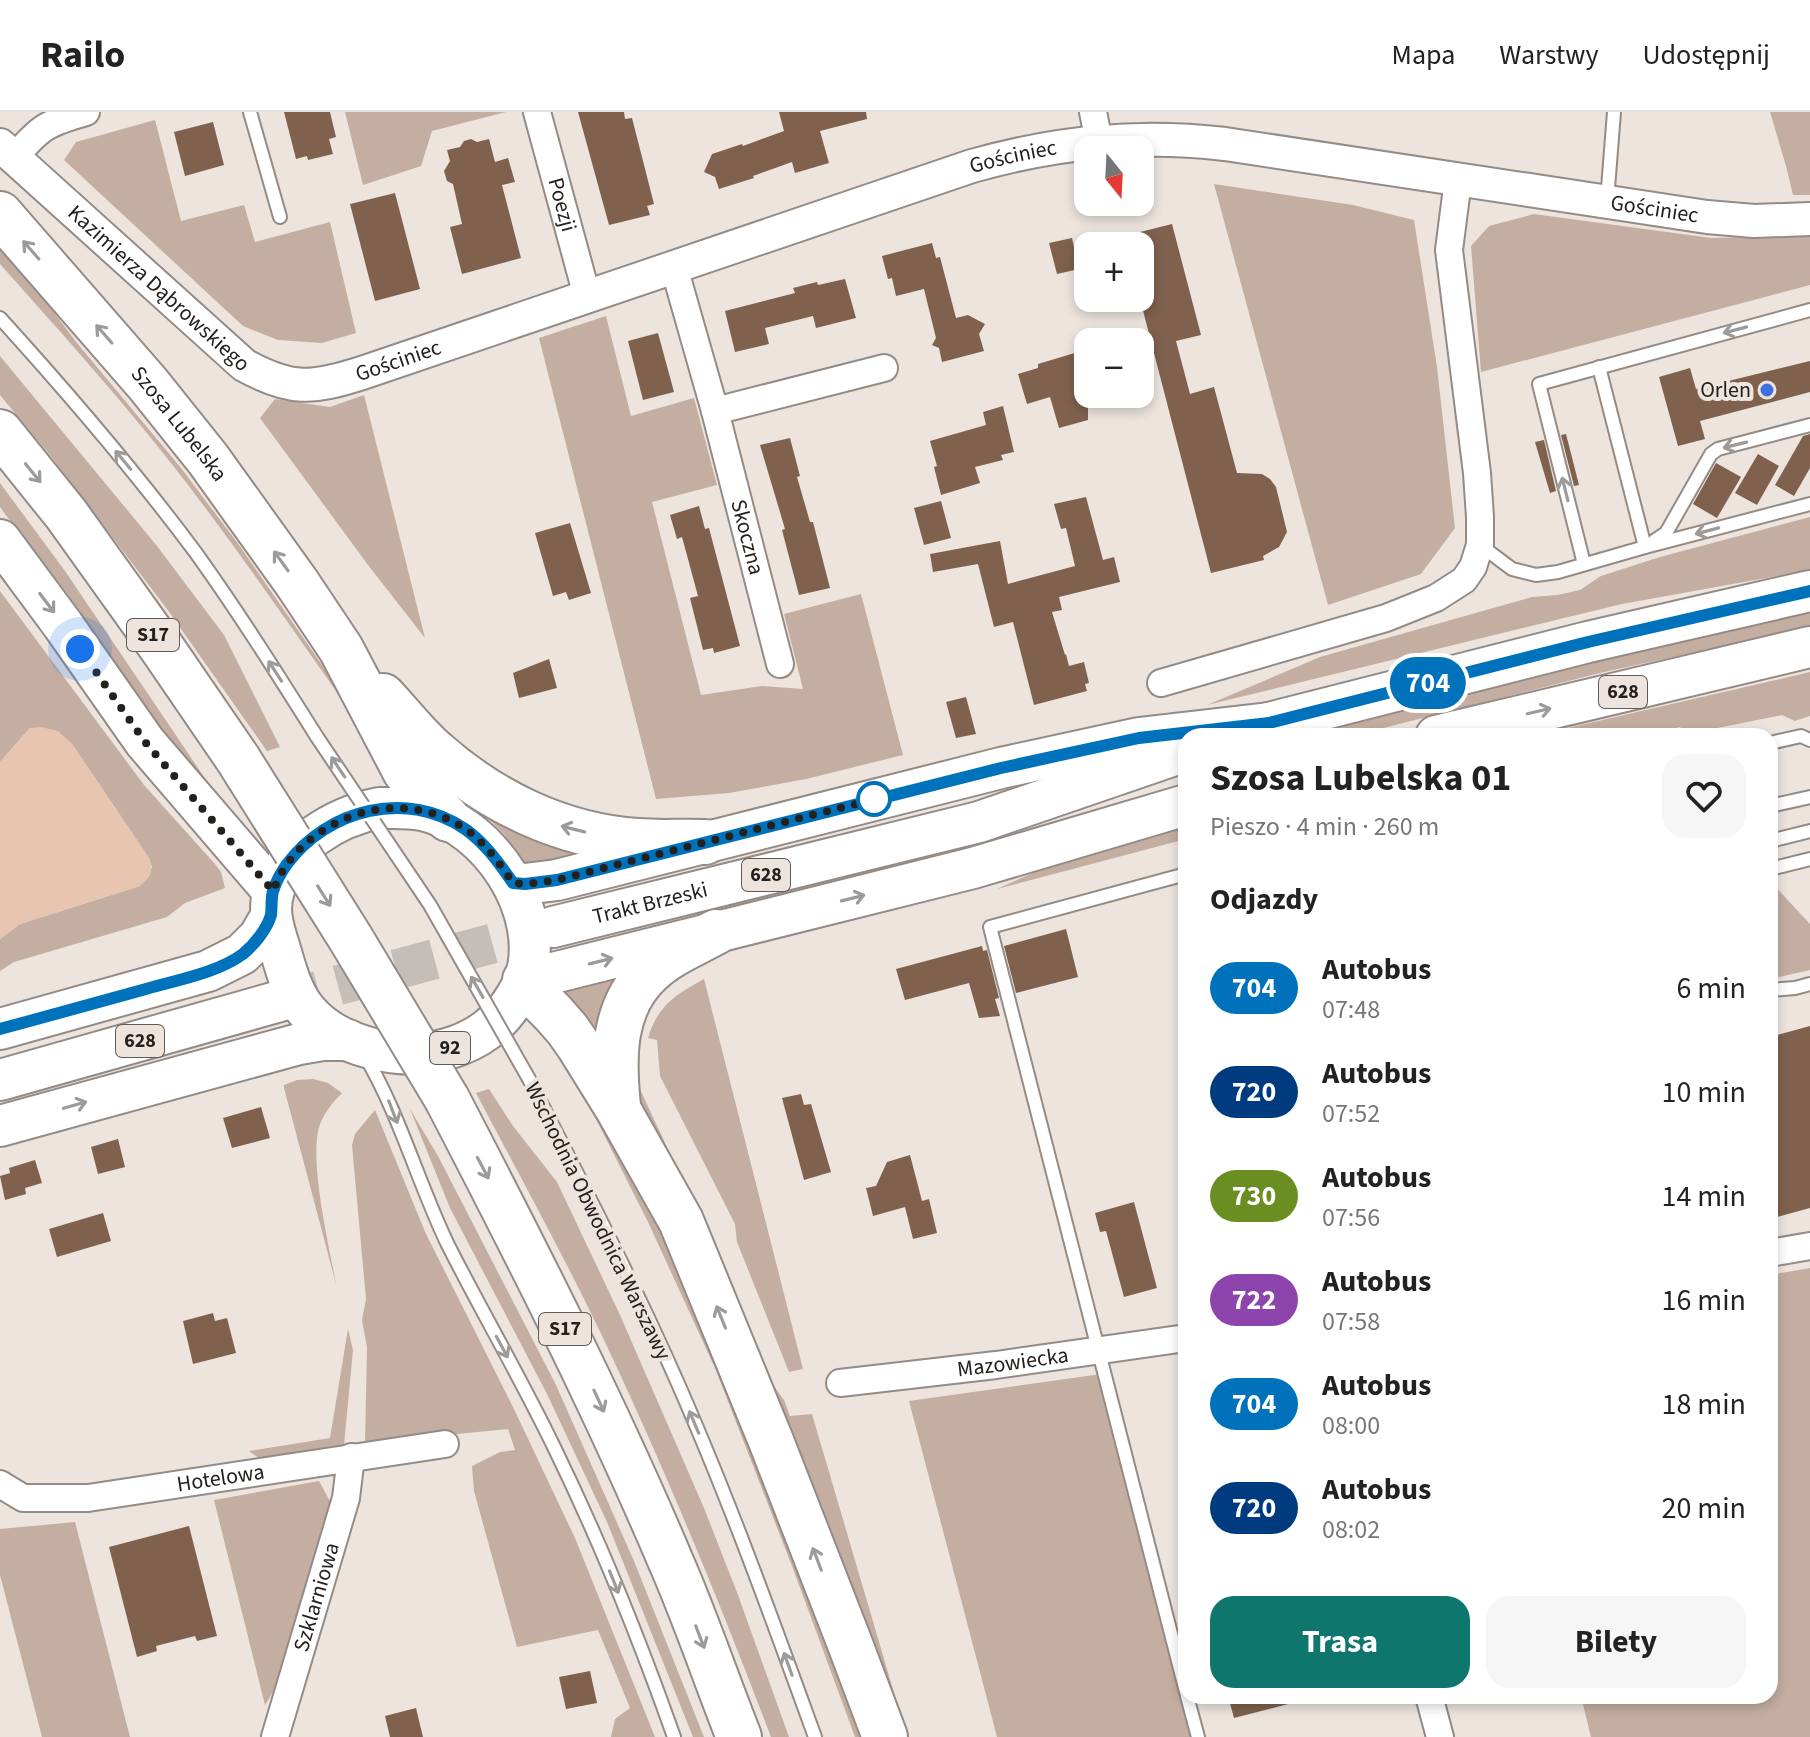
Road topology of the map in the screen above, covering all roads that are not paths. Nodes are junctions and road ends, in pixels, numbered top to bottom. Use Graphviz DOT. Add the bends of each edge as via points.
graph roads {
  1 [pos="86,112"];
  2 [pos="250,112"];
  3 [pos="537,112"];
  4 [pos="1614,112"];
  5 [pos="1096,127"];
  6 [pos="7,152"];
  7 [pos="1458,180"];
  8 [pos="1607,203"];
  9 [pos="0,214"];
  10 [pos="280,217"];
  11 [pos="1810,219"];
  12 [pos="674,267"];
  13 [pos="587,296"];
  14 [pos="1810,310"];
  15 [pos="0,318"];
  16 [pos="1599,367"];
  17 [pos="884,368"];
  18 [pos="340,380"];
  19 [pos="715,411"];
  20 [pos="1810,425"];
  21 [pos="0,432"];
  22 [pos="1810,504"];
  23 [pos="0,540"];
  24 [pos="1480,545"];
  25 [pos="1645,547"];
  26 [pos="1584,564"];
  27 [pos="1810,591"];
  28 [pos="1810,647"];
  29 [pos="341,649"];
  30 [pos="780,664"];
  31 [pos="1161,683"];
  32 [pos="1269,723"];
  33 [pos="1231,728"];
  34 [pos="1254,728"];
  35 [pos="1470,728"];
  36 [pos="1178,735"];
  37 [pos="1810,740"];
  38 [pos="1778,741"];
  39 [pos="1178,754"];
  40 [pos="1178,791"];
  41 [pos="1810,797"];
  42 [pos="1778,804"];
  43 [pos="1178,807"];
  44 [pos="448,819"];
  45 [pos="979,822"];
  46 [pos="1810,831"];
  47 [pos="1778,839"];
  48 [pos="705,842"];
  49 [pos="1810,859"];
  50 [pos="1778,867"];
  51 [pos="1178,876"];
  52 [pos="513,883"];
  53 [pos="272,904"];
  54 [pos="553,927"];
  55 [pos="716,932"];
  56 [pos="525,980"];
  57 [pos="1810,984"];
  58 [pos="1778,989"];
  59 [pos="280,1001"];
  60 [pos="0,1029"];
  61 [pos="352,1041"];
  62 [pos="0,1080"];
  63 [pos="618,1109"];
  64 [pos="0,1126"];
  65 [pos="1810,1246"];
  66 [pos="1778,1252"];
  67 [pos="1178,1339"];
  68 [pos="1097,1351"];
  69 [pos="840,1383"];
  70 [pos="445,1444"];
  71 [pos="351,1457"];
  72 [pos="0,1485"];
  73 [pos="1178,1663"];
  74 [pos="1189,1704"];
  75 [pos="1431,1704"];
  76 [pos="275,1737"];
  77 [pos="674,1737"];
  78 [pos="739,1737"];
  79 [pos="815,1737"];
  80 [pos="885,1737"];
  81 [pos="1198,1737"];
  82 [pos="1440,1737"];
  1 -- 6 [label="street" via="44,127"];
  2 -- 10 [label="lane"];
  3 -- 13 [label="street, Poezji"];
  4 -- 8 [label="lane"];
  5 -- 7 [label="street, Gościniec" via="1138,139 1225,144"];
  5 -- 12 [label="street, Gościniec"];
  6 -- 18 [label="street, Kazimierza Dąbrowskiego" via="244,365 300,385"];
  7 -- 8 [label="street, Gościniec"];
  7 -- 24 [label="street" via="1449,250 1477,473"];
  8 -- 11 [label="street, Gościniec" via="1754,221"];
  29 -- 9 [label="highway, Szosa Lubelska, one-way" via="178,419"];
  12 -- 13 [label="street, Gościniec"];
  12 -- 19 [label="street, Skoczna"];
  13 -- 18 [label="street, Gościniec"];
  14 -- 16 [label="lane, one-way"];
  79 -- 15 [label="lane, Wschodnia Obwodnica Warszawy, one-way, bridge" via="751,1561 663,1350 529,1079 430,905 196,554 62,386"];
  16 -- 25 [label="lane"];
  26 -- 16 [label="lane, one-way" via="1539,384"];
  17 -- 19 [label="street"];
  19 -- 30 [label="street, Skoczna"];
  20 -- 25 [label="lane, one-way" via="1711,454 1666,533"];
  21 -- 78 [label="highway, S17, one-way, bridge" via="66,514 238,759 447,1099 631,1470"];
  22 -- 25 [label="lane, one-way"];
  23 -- 53 [label="main road, one-way" via="145,742"];
  24 -- 26 [label="lane" via="1512,569 1536,575"];
  24 -- 31 [label="street" via="1464,580 1436,598 1386,618"];
  25 -- 26 [label="lane"];
  27 -- 32 [label="main road"];
  35 -- 28 [label="main road, 628, one-way"];
  29 -- 44 [label="highway" via="405,771"];
  48 -- 29 [label="highway, one-way" via="637,841 566,828 504,801 432,749"];
  32 -- 33 [label="main road"];
  32 -- 34 [label="main road"];
  36 -- 48 [label="main road" via="1001,768"];
  37 -- 38 [label="lane" via="1801,736"];
  39 -- 45 [label="main road, Trakt Brzeski / 628"];
  40 -- 45 [label="main road, Trakt Brzeski / 628"];
  41 -- 42 [label="lane"];
  55 -- 43 [label="main road, one-way" via="973,868"];
  44 -- 52 [label="main road, 92" via="483,844"];
  44 -- 53 [label="main road, 92" via="423,810 379,808 339,821 286,865"];
  45 -- 54 [label="main road, Trakt Brzeski / 628"];
  46 -- 47 [label="lane"];
  48 -- 52 [label="main road" via="557,880"];
  49 -- 50 [label="lane"];
  51 -- 68 [label="lane" via="990,927"];
  52 -- 56 [label="main road, 92" via="529,936"];
  53 -- 60 [label="main road" via="259,937 242,954 208,971"];
  53 -- 61 [label="main road, 92" via="293,990 325,1027"];
  56 -- 55 [label="main road, one-way"];
  55 -- 63 [label="highway" via="651,971 633,992 617,1032"];
  56 -- 61 [label="main road, 92" via="494,1026 446,1050 389,1052"];
  56 -- 63 [label="highway" via="567,1029"];
  57 -- 58 [label="lane"];
  59 -- 62 [label="main road, 628"];
  64 -- 61 [label="main road, one-way" via="299,1044"];
  61 -- 77 [label="lane, one-way" via="387,1097 449,1247 552,1441"];
  80 -- 63 [label="highway, one-way" via="681,1221"];
  65 -- 66 [label="street"];
  67 -- 68 [label="street, Mazowiecka"];
  68 -- 69 [label="street, Mazowiecka"];
  68 -- 73 [label="lane"];
  70 -- 71 [label="street, Hotelowa"];
  71 -- 72 [label="street, Hotelowa" via="88,1498 23,1498"];
  71 -- 76 [label="street, Szklarniowa" via="346,1498"];
  74 -- 81 [label="lane"];
  75 -- 82 [label="street"];
}
